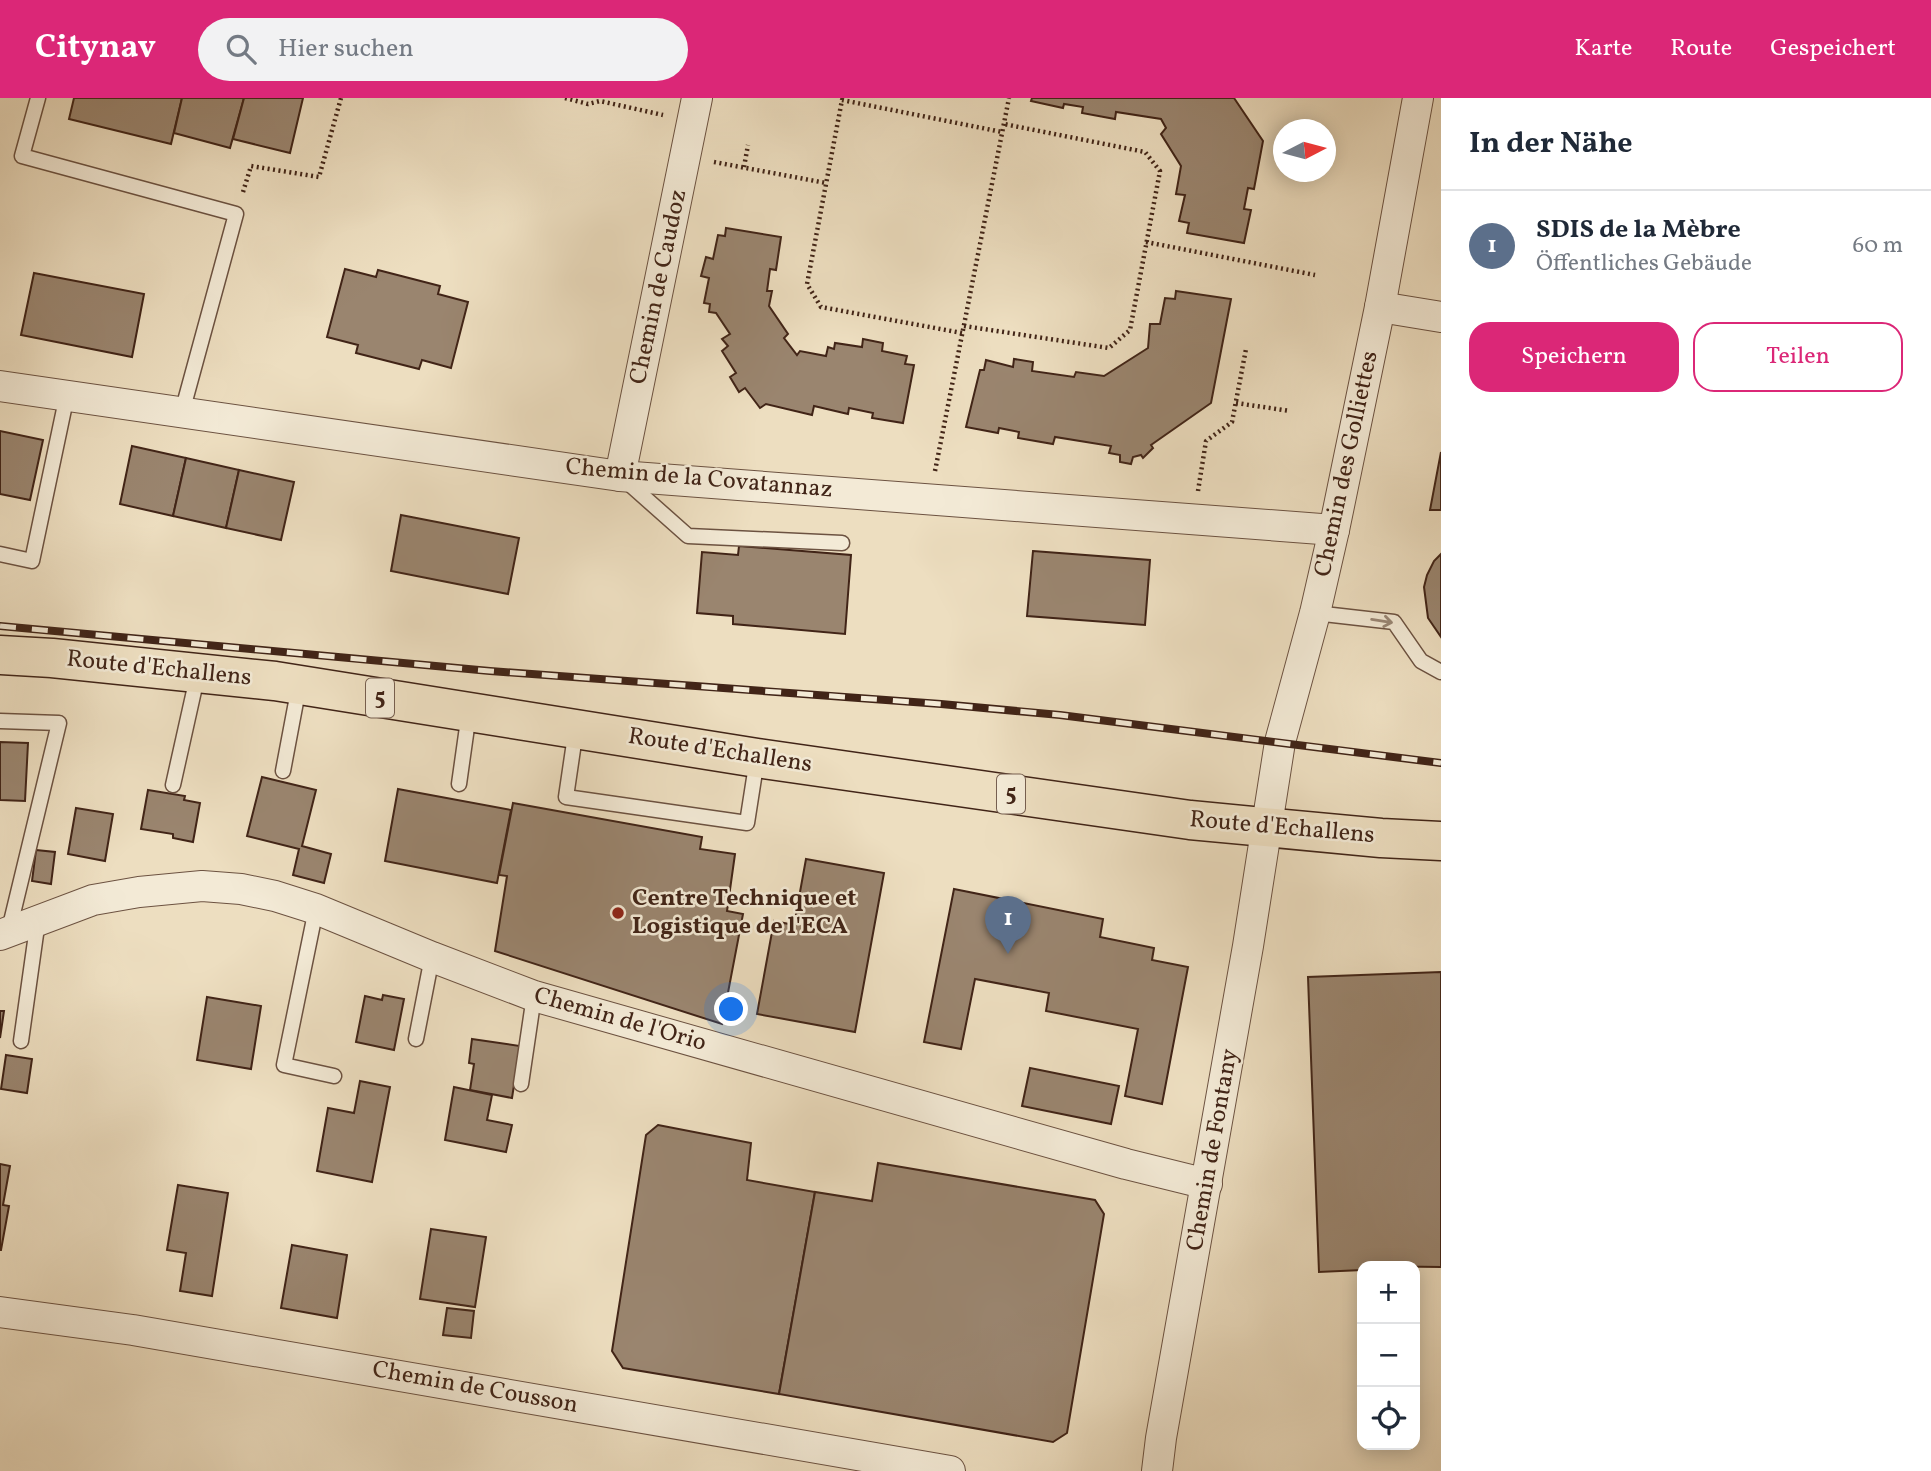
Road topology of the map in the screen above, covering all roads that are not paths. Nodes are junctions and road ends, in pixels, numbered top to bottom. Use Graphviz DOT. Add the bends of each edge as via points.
graph roads {
  1 [pos="38,98"];
  2 [pos="1418,98"];
  3 [pos="695,110"];
  4 [pos="1380,307"];
  5 [pos="1441,317"];
  6 [pos="0,386"];
  7 [pos="67,395"];
  8 [pos="183,412"];
  9 [pos="620,476"];
  10 [pos="1334,530"];
  11 [pos="842,543"];
  12 [pos="0,554"];
  13 [pos="1315,613"];
  14 [pos="0,654"];
  15 [pos="1441,672"];
  16 [pos="198,673"];
  17 [pos="299,685"];
  18 [pos="470,712"];
  19 [pos="0,721"];
  20 [pos="576,729"];
  21 [pos="757,758"];
  22 [pos="283,771"];
  23 [pos="458,784"];
  24 [pos="173,785"];
  25 [pos="1265,828"];
  26 [pos="1441,841"];
  27 [pos="316,909"];
  28 [pos="38,919"];
  29 [pos="4,932"];
  30 [pos="432,957"];
  31 [pos="534,996"];
  32 [pos="416,1039"];
  33 [pos="22,1041"];
  34 [pos="334,1076"];
  35 [pos="521,1084"];
  36 [pos="1207,1184"];
  37 [pos="0,1312"];
  38 [pos="950,1471"];
  39 [pos="1157,1471"];
  1 -- 8 [label="lane" via="22,156 236,214"];
  2 -- 4 [label="street, Chemin des Golliettes"];
  3 -- 9 [label="street, Chemin de Caudoz"];
  4 -- 5 [label="street"];
  4 -- 10 [label="street, Chemin des Golliettes"];
  6 -- 7 [label="street, Chemin de la Covatannaz"];
  7 -- 8 [label="street, Chemin de la Covatannaz"];
  7 -- 12 [label="lane" via="32,561"];
  8 -- 9 [label="street, Chemin de la Covatannaz"];
  9 -- 10 [label="street, Chemin de la Covatannaz"];
  9 -- 11 [label="lane" via="688,536"];
  10 -- 13 [label="street, Chemin des Golliettes"];
  13 -- 15 [label="lane, one-way" via="1394,622 1421,661"];
  13 -- 25 [label="street, Chemin des Golliettes" via="1280,742"];
  14 -- 16 [label="main road, Route d'Echallens / 5"];
  16 -- 17 [label="main road, Route d'Echallens / 5"];
  16 -- 24 [label="lane"];
  17 -- 18 [label="main road, Route d'Echallens / 5"];
  17 -- 22 [label="lane"];
  18 -- 20 [label="main road, Route d'Echallens / 5"];
  18 -- 23 [label="lane"];
  19 -- 29 [label="lane" via="59,723"];
  20 -- 21 [label="main road, Route d'Echallens / 5"];
  20 -- 21 [label="lane" via="566,797 747,823"];
  21 -- 25 [label="main road, Route d'Echallens / 5"];
  25 -- 26 [label="main road, Route d'Echallens / 5"];
  25 -- 36 [label="street, Chemin de Fontany"];
  27 -- 28 [label="street, Chemin de l'Orio" via="241,889 202,886 93,900"];
  27 -- 30 [label="street, Chemin de l'Orio"];
  27 -- 34 [label="lane" via="284,1065"];
  28 -- 29 [label="street, Chemin de l'Orio"];
  28 -- 33 [label="lane"];
  30 -- 31 [label="street, Chemin de l'Orio"];
  30 -- 32 [label="lane"];
  31 -- 35 [label="lane"];
  31 -- 36 [label="street, Chemin de l'Orio"];
  36 -- 39 [label="street, Chemin de Fontany"];
  37 -- 38 [label="street, Chemin de Cousson" via="147,1332"];
}
